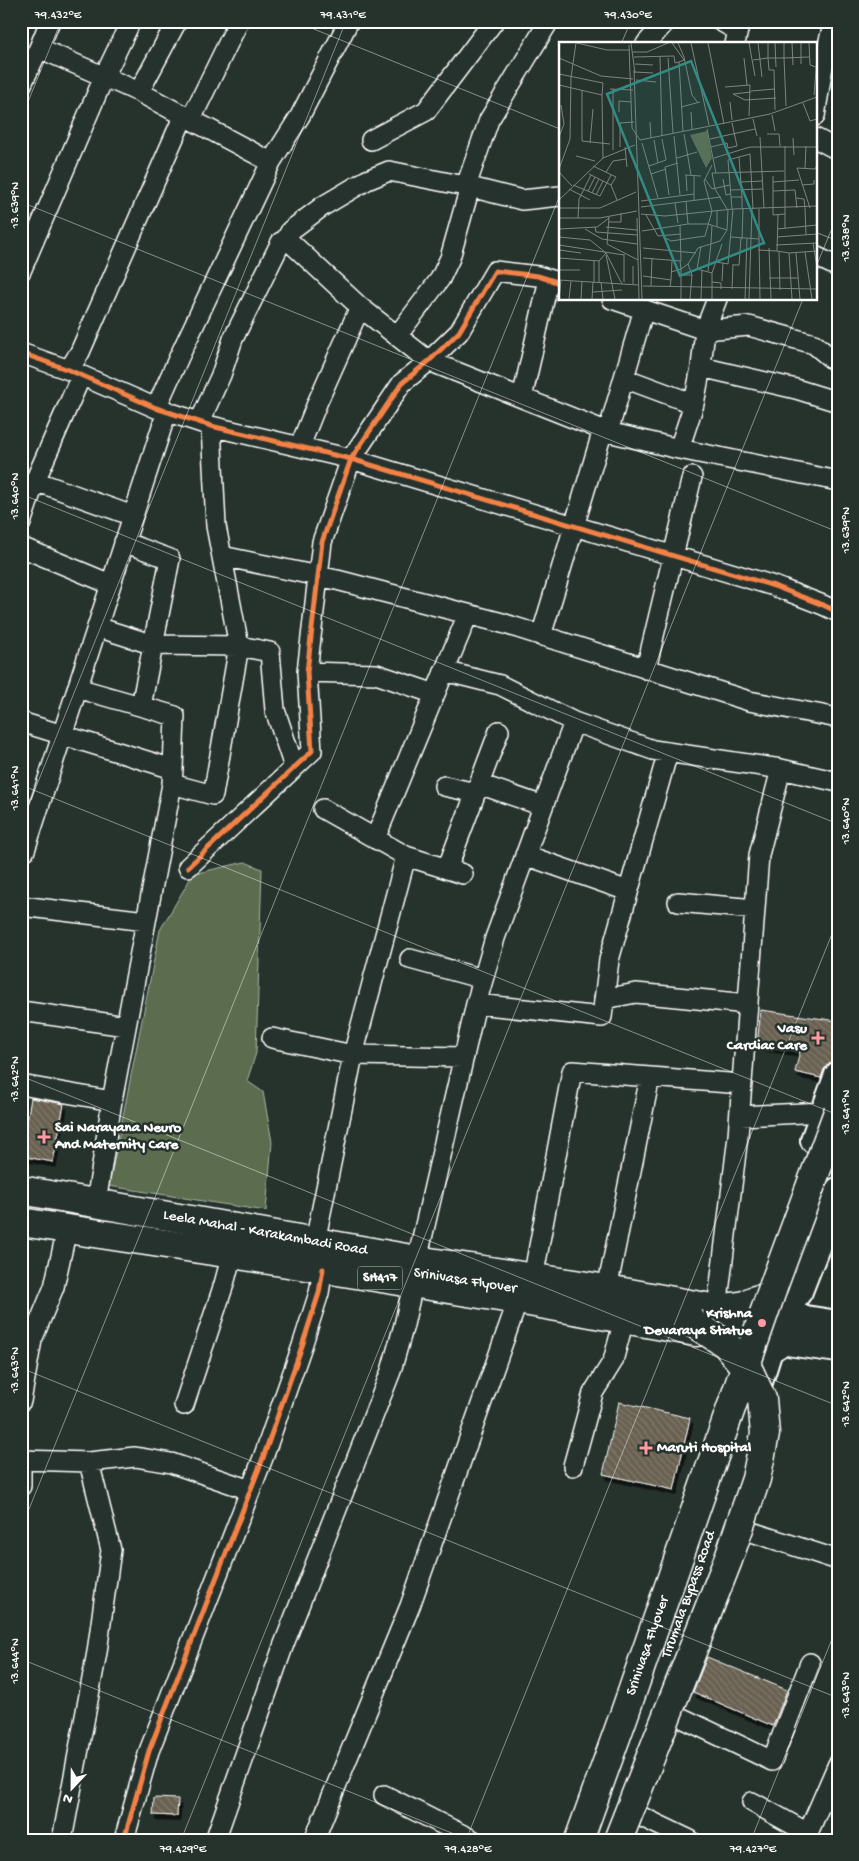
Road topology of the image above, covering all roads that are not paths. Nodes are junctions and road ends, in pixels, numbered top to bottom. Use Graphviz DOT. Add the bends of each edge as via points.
graph roads {
  1 [pos="50,21"];
  2 [pos="131,21"];
  3 [pos="177,21"];
  4 [pos="238,21"];
  5 [pos="349,21"];
  6 [pos="494,21"];
  7 [pos="549,21"];
  8 [pos="666,21"];
  9 [pos="720,21"];
  10 [pos="834,21"];
  11 [pos="738,32"];
  12 [pos="648,42"];
  13 [pos="39,48"];
  14 [pos="826,60"];
  15 [pos="104,77"];
  16 [pos="21,86"];
  17 [pos="139,92"];
  18 [pos="816,111"];
  19 [pos="187,117"];
  20 [pos="816,139"];
  21 [pos="371,140"];
  22 [pos="838,150"];
  23 [pos="271,162"];
  24 [pos="468,186"];
  25 [pos="559,196"];
  26 [pos="285,241"];
  27 [pos="816,256"];
  28 [pos="838,267"];
  29 [pos="21,271"];
  30 [pos="555,281"];
  31 [pos="615,300"];
  32 [pos="717,300"];
  33 [pos="360,307"];
  34 [pos="644,309"];
  35 [pos="705,330"];
  36 [pos="397,336"];
  37 [pos="21,353"];
  38 [pos="429,361"];
  39 [pos="838,364"];
  40 [pos="701,367"];
  41 [pos="75,373"];
  42 [pos="624,378"];
  43 [pos="522,398"];
  44 [pos="838,402"];
  45 [pos="694,404"];
  46 [pos="162,410"];
  47 [pos="205,423"];
  48 [pos="606,431"];
  49 [pos="300,446"];
  50 [pos="679,450"];
  51 [pos="351,460"];
  52 [pos="692,477"];
  53 [pos="838,481"];
  54 [pos="35,482"];
  55 [pos="133,516"];
  56 [pos="21,523"];
  57 [pos="574,527"];
  58 [pos="124,542"];
  59 [pos="21,547"];
  60 [pos="222,556"];
  61 [pos="673,557"];
  62 [pos="318,576"];
  63 [pos="110,584"];
  64 [pos="838,612"];
  65 [pos="468,614"];
  66 [pos="96,627"];
  67 [pos="541,636"];
  68 [pos="154,645"];
  69 [pos="239,646"];
  70 [pos="646,669"];
  71 [pos="444,671"];
  72 [pos="307,672"];
  73 [pos="77,688"];
  74 [pos="435,694"];
  75 [pos="141,706"];
  76 [pos="838,718"];
  77 [pos="21,722"];
  78 [pos="574,722"];
  79 [pos="499,731"];
  80 [pos="63,736"];
  81 [pos="668,752"];
  82 [pos="294,768"];
  83 [pos="781,768"];
  84 [pos="173,776"];
  85 [pos="838,782"];
  86 [pos="444,786"];
  87 [pos="478,789"];
  88 [pos="543,806"];
  89 [pos="323,809"];
  90 [pos="375,839"];
  91 [pos="21,850"];
  92 [pos="525,855"];
  93 [pos="406,856"];
  94 [pos="188,867"];
  95 [pos="628,892"];
  96 [pos="678,902"];
  97 [pos="21,906"];
  98 [pos="755,909"];
  99 [pos="146,921"];
  100 [pos="410,959"];
  101 [pos="483,979"];
  102 [pos="604,998"];
  103 [pos="476,1004"];
  104 [pos="748,1004"];
  105 [pos="21,1011"];
  106 [pos="126,1026"];
  107 [pos="272,1038"];
  108 [pos="353,1055"];
  109 [pos="464,1057"];
  110 [pos="838,1075"];
  111 [pos="650,1077"];
  112 [pos="742,1084"];
  113 [pos="21,1085"];
  114 [pos="112,1101"];
  115 [pos="831,1112"];
  116 [pos="740,1116"];
  117 [pos="838,1157"];
  118 [pos="21,1190"];
  119 [pos="838,1191"];
  120 [pos="96,1203"];
  121 [pos="21,1205"];
  122 [pos="21,1222"];
  123 [pos="67,1229"];
  124 [pos="315,1242"];
  125 [pos="232,1254"];
  126 [pos="323,1269"];
  127 [pos="415,1272"];
  128 [pos="525,1289"];
  129 [pos="606,1290"];
  130 [pos="740,1315"];
  131 [pos="624,1320"];
  132 [pos="838,1324"];
  133 [pos="780,1329"];
  134 [pos="838,1349"];
  135 [pos="21,1401"];
  136 [pos="184,1406"];
  137 [pos="89,1462"];
  138 [pos="573,1466"];
  139 [pos="21,1472"];
  140 [pos="250,1490"];
  141 [pos="716,1520"];
  142 [pos="838,1560"];
  143 [pos="810,1663"];
  144 [pos="649,1702"];
  145 [pos="838,1764"];
  146 [pos="384,1795"];
  147 [pos="752,1802"];
  148 [pos="613,1804"];
  149 [pos="806,1836"];
  150 [pos="62,1840"];
  151 [pos="124,1840"];
  152 [pos="215,1840"];
  153 [pos="314,1840"];
  154 [pos="473,1840"];
  155 [pos="571,1840"];
  156 [pos="579,1840"];
  157 [pos="592,1840"];
  158 [pos="600,1840"];
  159 [pos="618,1840"];
  160 [pos="690,1840"];
  1 -- 13 [label="street"];
  2 -- 15 [label="street"];
  3 -- 17 [label="street"];
  4 -- 19 [label="street"];
  5 -- 23 [label="street" via="300,116"];
  6 -- 21 [label="street" via="426,111"];
  7 -- 24 [label="street" via="489,120"];
  8 -- 12 [label="street"];
  9 -- 11 [label="street"];
  10 -- 14 [label="street"];
  13 -- 15 [label="street"];
  13 -- 16 [label="street"];
  14 -- 18 [label="street"];
  15 -- 17 [label="street"];
  15 -- 29 [label="street"];
  17 -- 19 [label="street"];
  19 -- 23 [label="street"];
  19 -- 41 [label="street" via="80,352"];
  20 -- 22 [label="street"];
  23 -- 46 [label="street" via="178,357"];
  24 -- 25 [label="street" via="522,200"];
  24 -- 26 [label="street" via="389,171 323,206 291,230"];
  24 -- 36 [label="street" via="450,258 440,279"];
  26 -- 33 [label="street" via="290,242"];
  26 -- 47 [label="street" via="281,242 233,339"];
  27 -- 28 [label="street"];
  30 -- 38 [label="street" via="495,271 459,332"];
  30 -- 43 [label="street"];
  31 -- 34 [label="street"];
  32 -- 35 [label="street"];
  33 -- 36 [label="street"];
  33 -- 49 [label="street"];
  34 -- 35 [label="street"];
  34 -- 42 [label="street"];
  35 -- 39 [label="street" via="749,326 814,344"];
  35 -- 40 [label="street"];
  36 -- 38 [label="street"];
  37 -- 41 [label="street"];
  38 -- 43 [label="street"];
  38 -- 51 [label="street" via="402,383"];
  40 -- 44 [label="street"];
  40 -- 45 [label="street"];
  41 -- 46 [label="street"];
  41 -- 54 [label="street"];
  42 -- 45 [label="street"];
  42 -- 48 [label="street"];
  43 -- 48 [label="street"];
  45 -- 50 [label="street"];
  46 -- 47 [label="street"];
  46 -- 55 [label="street"];
  47 -- 49 [label="street"];
  47 -- 60 [label="street"];
  48 -- 50 [label="street"];
  48 -- 57 [label="street"];
  49 -- 51 [label="street"];
  50 -- 53 [label="street"];
  51 -- 57 [label="street"];
  51 -- 62 [label="street" via="322,542"];
  52 -- 61 [label="street"];
  54 -- 55 [label="street"];
  54 -- 56 [label="street"];
  55 -- 58 [label="street"];
  57 -- 61 [label="street"];
  57 -- 67 [label="street"];
  58 -- 63 [label="street"];
  58 -- 68 [label="street" via="170,559"];
  59 -- 63 [label="street"];
  60 -- 62 [label="street"];
  60 -- 69 [label="street"];
  61 -- 64 [label="street" via="774,586"];
  61 -- 70 [label="street"];
  62 -- 65 [label="street"];
  62 -- 72 [label="street"];
  63 -- 66 [label="street"];
  65 -- 67 [label="street"];
  65 -- 71 [label="street"];
  66 -- 68 [label="street"];
  66 -- 73 [label="street"];
  67 -- 70 [label="street"];
  68 -- 69 [label="street"];
  68 -- 75 [label="street"];
  69 -- 82 [label="street" via="270,652 275,710"];
  69 -- 84 [label="street" via="213,795"];
  70 -- 76 [label="street" via="750,701"];
  71 -- 74 [label="street"];
  71 -- 78 [label="street" via="500,685"];
  72 -- 74 [label="street" via="376,674"];
  72 -- 82 [label="street" via="312,751"];
  73 -- 75 [label="street"];
  73 -- 80 [label="street"];
  74 -- 90 [label="street"];
  75 -- 84 [label="street" via="175,716"];
  77 -- 80 [label="street"];
  78 -- 81 [label="street" via="653,750"];
  78 -- 88 [label="street"];
  79 -- 87 [label="street"];
  80 -- 84 [label="street"];
  80 -- 91 [label="street" via="26,850"];
  81 -- 83 [label="street"];
  81 -- 95 [label="street"];
  82 -- 94 [label="street"];
  83 -- 85 [label="street"];
  83 -- 98 [label="street" via="760,855"];
  84 -- 99 [label="street"];
  86 -- 87 [label="street"];
  87 -- 88 [label="street"];
  87 -- 93 [label="street" via="455,872"];
  88 -- 92 [label="street"];
  89 -- 90 [label="street"];
  90 -- 93 [label="street"];
  92 -- 95 [label="street"];
  92 -- 101 [label="street"];
  93 -- 108 [label="street"];
  95 -- 102 [label="street" via="609,960"];
  96 -- 98 [label="street"];
  97 -- 99 [label="street"];
  98 -- 104 [label="street"];
  99 -- 106 [label="street"];
  100 -- 101 [label="street"];
  101 -- 103 [label="street"];
  102 -- 103 [label="street" via="602,1017"];
  102 -- 104 [label="street" via="636,993"];
  103 -- 109 [label="street"];
  104 -- 112 [label="street"];
  105 -- 106 [label="street"];
  106 -- 114 [label="street"];
  107 -- 108 [label="street"];
  108 -- 109 [label="street"];
  108 -- 124 [label="street"];
  109 -- 127 [label="street"];
  110 -- 115 [label="street, Tirumala Bypass Road"];
  111 -- 112 [label="street"];
  111 -- 128 [label="street" via="572,1071"];
  111 -- 129 [label="street"];
  112 -- 116 [label="street"];
  113 -- 114 [label="street"];
  114 -- 120 [label="street"];
  115 -- 116 [label="street"];
  115 -- 130 [label="street, Tirumala Bypass Road"];
  115 -- 156 [label="main road, Srinivasa Flyover, bridge" via="776,1279"];
  116 -- 130 [label="street"];
  117 -- 157 [label="main road, Srinivasa Flyover" via="774,1323 712,1510"];
  118 -- 120 [label="main road, Leela Mahal - Karakambadi Road / SH417"];
  119 -- 133 [label="street, Tirumala Bypass Road" via="799,1291"];
  120 -- 124 [label="main road, Leela Mahal - Karakambadi Road / SH417"];
  121 -- 159 [label="main road, Srinivasa Flyover, bridge" via="636,1309 693,1323 726,1344 750,1373 762,1399 765,1434 756,1479 728,1560"];
  122 -- 123 [label="main road, Leela Mahal - Karakambadi Road / SH417"];
  123 -- 125 [label="main road, Leela Mahal - Karakambadi Road / SH417"];
  123 -- 135 [label="street" via="54,1288 32,1340"];
  124 -- 127 [label="main road, Leela Mahal - Karakambadi Road / SH417"];
  125 -- 126 [label="main road, Leela Mahal - Karakambadi Road / SH417"];
  125 -- 136 [label="street"];
  126 -- 127 [label="main road, Leela Mahal - Karakambadi Road / SH417"];
  126 -- 140 [label="street" via="302,1346"];
  127 -- 128 [label="main road, Leela Mahal - Karakambadi Road / SH417"];
  127 -- 152 [label="street" via="391,1371 284,1644"];
  128 -- 129 [label="main road, Leela Mahal - Karakambadi Road / SH417"];
  128 -- 131 [label="main road, Leela Mahal - Karakambadi Road / SH417"];
  128 -- 153 [label="street" via="410,1606"];
  129 -- 130 [label="main road, Leela Mahal - Karakambadi Road / SH417"];
  130 -- 131 [label="main road, Leela Mahal - Karakambadi Road / SH417" via="696,1332"];
  130 -- 133 [label="main road" via="773,1302"];
  130 -- 133 [label="main road" via="753,1347 765,1348"];
  130 -- 155 [label="street, Tirumala Bypass Road" via="676,1544"];
  131 -- 138 [label="street" via="613,1361 590,1400"];
  132 -- 133 [label="street"];
  133 -- 134 [label="street"];
  133 -- 141 [label="street, Tirumala Bypass Road"];
  137 -- 139 [label="street"];
  137 -- 140 [label="street" via="135,1458 171,1463"];
  137 -- 150 [label="street" via="111,1550 97,1652"];
  140 -- 151 [label="street" via="149,1751"];
  141 -- 142 [label="street"];
  141 -- 144 [label="street, Tirumala Bypass Road"];
  143 -- 144 [label="street" via="772,1760"];
  144 -- 148 [label="street, Tirumala Bypass Road"];
  145 -- 149 [label="street"];
  146 -- 154 [label="street"];
  147 -- 149 [label="street"];
  148 -- 158 [label="street, Tirumala Bypass Road"];
  148 -- 160 [label="street"];
}
